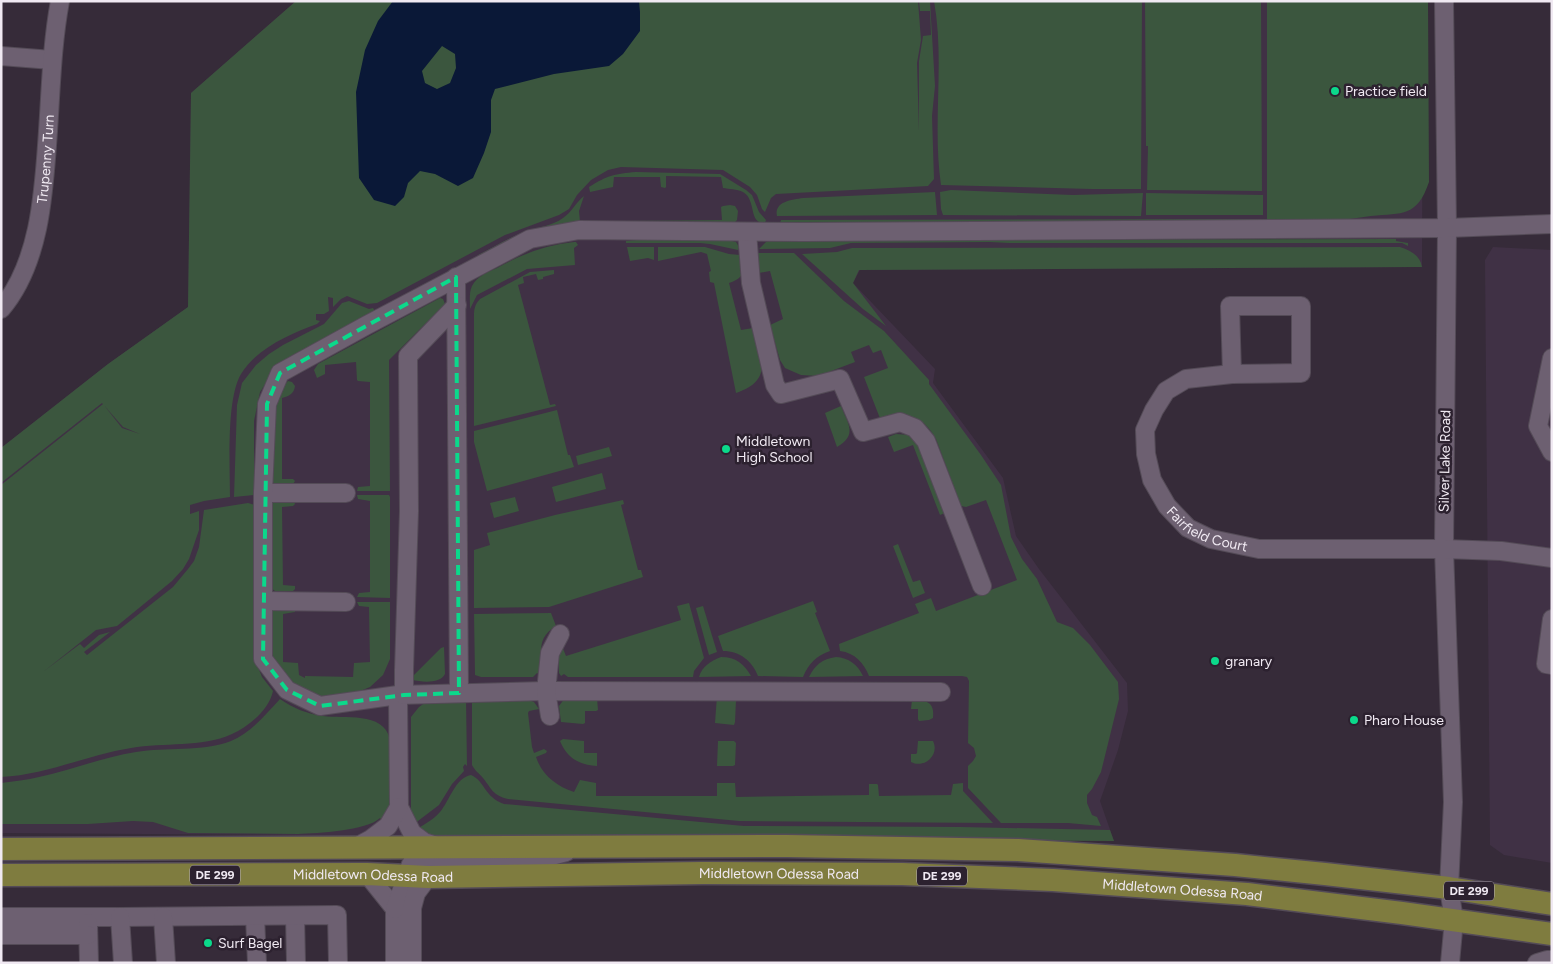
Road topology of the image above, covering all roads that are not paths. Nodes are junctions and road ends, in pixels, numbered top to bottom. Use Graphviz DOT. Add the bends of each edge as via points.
graph roads {
  1 [pos="60,1"];
  2 [pos="1444,1"];
  3 [pos="1,56"];
  4 [pos="52,60"];
  5 [pos="1552,224"];
  6 [pos="1447,228"];
  7 [pos="747,232"];
  8 [pos="456,277"];
  9 [pos="457,306"];
  10 [pos="1,308"];
  11 [pos="1552,358"];
  12 [pos="1232,374"];
  13 [pos="1552,452"];
  14 [pos="263,493"];
  15 [pos="346,493"];
  16 [pos="1444,549"];
  17 [pos="1552,558"];
  18 [pos="982,586"];
  19 [pos="263,600"];
  20 [pos="346,602"];
  21 [pos="1552,619"];
  22 [pos="560,634"];
  23 [pos="1552,665"];
  24 [pos="546,691"];
  25 [pos="941,692"];
  26 [pos="459,694"];
  27 [pos="401,695"];
  28 [pos="550,716"];
  29 [pos="399,807"];
  30 [pos="583,847"];
  31 [pos="443,848"];
  32 [pos="1,849"];
  33 [pos="352,849"];
  34 [pos="367,874"];
  35 [pos="1,875"];
  36 [pos="418,876"];
  37 [pos="1449,888"];
  38 [pos="1552,904"];
  39 [pos="395,909"];
  40 [pos="255,916"];
  41 [pos="295,916"];
  42 [pos="1,917"];
  43 [pos="120,917"];
  44 [pos="163,917"];
  45 [pos="1454,920"];
  46 [pos="88,926"];
  47 [pos="1552,934"];
  48 [pos="1,936"];
  49 [pos="1552,960"];
  50 [pos="89,963"];
  51 [pos="123,963"];
  52 [pos="166,963"];
  53 [pos="256,963"];
  54 [pos="296,963"];
  55 [pos="338,963"];
  56 [pos="394,963"];
  57 [pos="412,963"];
  58 [pos="1450,963"];
  59 [pos="1537,963"];
  1 -- 4 [label="street, Trupenny Turn"];
  2 -- 6 [label="street, Silver Lake Road"];
  3 -- 4 [label="street"];
  4 -- 10 [label="street, Trupenny Turn" via="45,175 36,237 23,276"];
  5 -- 6 [label="street"];
  6 -- 7 [label="street"];
  6 -- 16 [label="street, Silver Lake Road"];
  7 -- 8 [label="street" via="579,230 530,239"];
  7 -- 18 [label="street" via="751,283 775,385 782,394 840,378 863,432 900,422 915,428 926,441"];
  8 -- 9 [label="street"];
  8 -- 14 [label="street" via="280,373 267,404"];
  9 -- 26 [label="street"];
  9 -- 27 [label="street" via="408,356 409,511"];
  11 -- 13 [label="street" via="1538,426"];
  12 -- 12 [label="street, Fairfield Court" via="1301,373 1302,306 1230,306"];
  12 -- 16 [label="street, Fairfield Court" via="1186,379 1166,391 1145,430 1152,480 1167,506 1188,528 1211,539 1259,549"];
  14 -- 15 [label="street"];
  14 -- 19 [label="street"];
  16 -- 17 [label="street, Fairfield Court" via="1501,551"];
  16 -- 37 [label="street, Silver Lake Road" via="1453,802"];
  19 -- 20 [label="street"];
  19 -- 27 [label="street" via="263,659 287,690 320,706"];
  21 -- 23 [label="street" via="1546,664"];
  22 -- 24 [label="street" via="550,653"];
  24 -- 25 [label="street"];
  24 -- 26 [label="street"];
  24 -- 28 [label="street"];
  26 -- 27 [label="street"];
  27 -- 29 [label="street"];
  29 -- 31 [label="street" via="412,833 424,842"];
  29 -- 33 [label="street" via="388,826"];
  30 -- 31 [label="main road, Middletown Odessa Road / DE 299"];
  30 -- 36 [label="street" via="537,860 419,860 412,864"];
  30 -- 37 [label="main road, Middletown Odessa Road / DE 299" via="1018,850 1235,865"];
  31 -- 33 [label="main road, Middletown Odessa Road / DE 299"];
  32 -- 33 [label="main road, Middletown Odessa Road / DE 299"];
  34 -- 35 [label="main road, Middletown Odessa Road / DE 299"];
  34 -- 36 [label="main road, Middletown Odessa Road / DE 299"];
  34 -- 39 [label="street"];
  36 -- 39 [label="street"];
  36 -- 45 [label="main road, Middletown Odessa Road / DE 299" via="819,873 1053,880 1247,894"];
  36 -- 57 [label="street" via="412,908"];
  37 -- 38 [label="main road, DE 299"];
  37 -- 45 [label="street, Silver Lake Road"];
  39 -- 56 [label="street"];
  40 -- 41 [label="street"];
  40 -- 44 [label="street"];
  40 -- 53 [label="street"];
  41 -- 54 [label="street"];
  41 -- 55 [label="street" via="336,915"];
  42 -- 46 [label="street"];
  43 -- 44 [label="street"];
  43 -- 46 [label="street"];
  43 -- 51 [label="street"];
  44 -- 52 [label="street"];
  45 -- 47 [label="main road, Middletown Odessa Road / DE 299"];
  45 -- 58 [label="street, Silver Lake Road"];
  46 -- 48 [label="street"];
  46 -- 50 [label="street"];
  49 -- 59 [label="street"];
}
